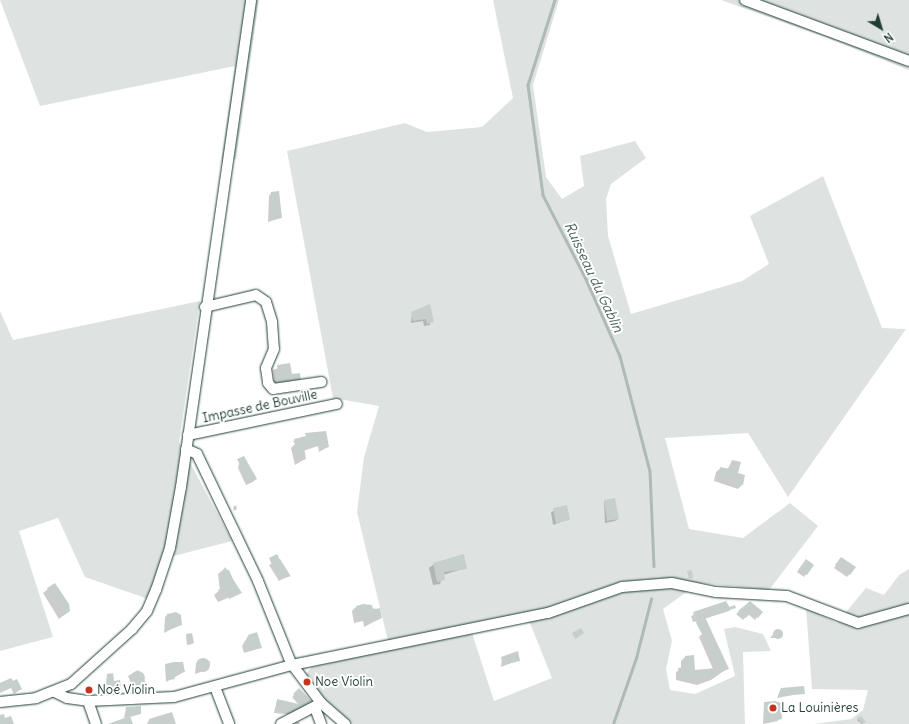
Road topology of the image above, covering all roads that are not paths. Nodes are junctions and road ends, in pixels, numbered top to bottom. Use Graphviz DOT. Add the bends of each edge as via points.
graph roads {
  1 [pos="251,0"];
  2 [pos="744,0"];
  3 [pos="909,61"];
  4 [pos="205,307"];
  5 [pos="321,382"];
  6 [pos="337,404"];
  7 [pos="188,435"];
  8 [pos="186,449"];
  9 [pos="909,609"];
  10 [pos="292,665"];
  11 [pos="71,684"];
  12 [pos="215,687"];
  13 [pos="55,692"];
  14 [pos="88,701"];
  15 [pos="0,702"];
  16 [pos="318,705"];
  17 [pos="96,724"];
  18 [pos="229,724"];
  19 [pos="281,724"];
  20 [pos="321,724"];
  21 [pos="345,724"];
  1 -- 4 [label="street"];
  2 -- 3 [label="street"];
  4 -- 5 [label="street" via="256,295 266,302 272,322 274,349 266,368 268,383 273,389"];
  4 -- 7 [label="street"];
  6 -- 7 [label="street, Impasse de Bouville"];
  7 -- 8 [label="street"];
  8 -- 10 [label="street" via="197,454 258,581"];
  8 -- 11 [label="street" via="170,548 147,611 104,658"];
  9 -- 10 [label="street" via="858,623 787,596 716,592 672,583 622,587 548,613"];
  10 -- 12 [label="street"];
  10 -- 16 [label="street"];
  11 -- 13 [label="street"];
  11 -- 14 [label="street"];
  12 -- 14 [label="street" via="170,698"];
  12 -- 18 [label="street"];
  13 -- 14 [label="street" via="67,698"];
  13 -- 15 [label="street"];
  14 -- 17 [label="street"];
  16 -- 19 [label="street"];
  16 -- 20 [label="street"];
  16 -- 21 [label="street"];
}
